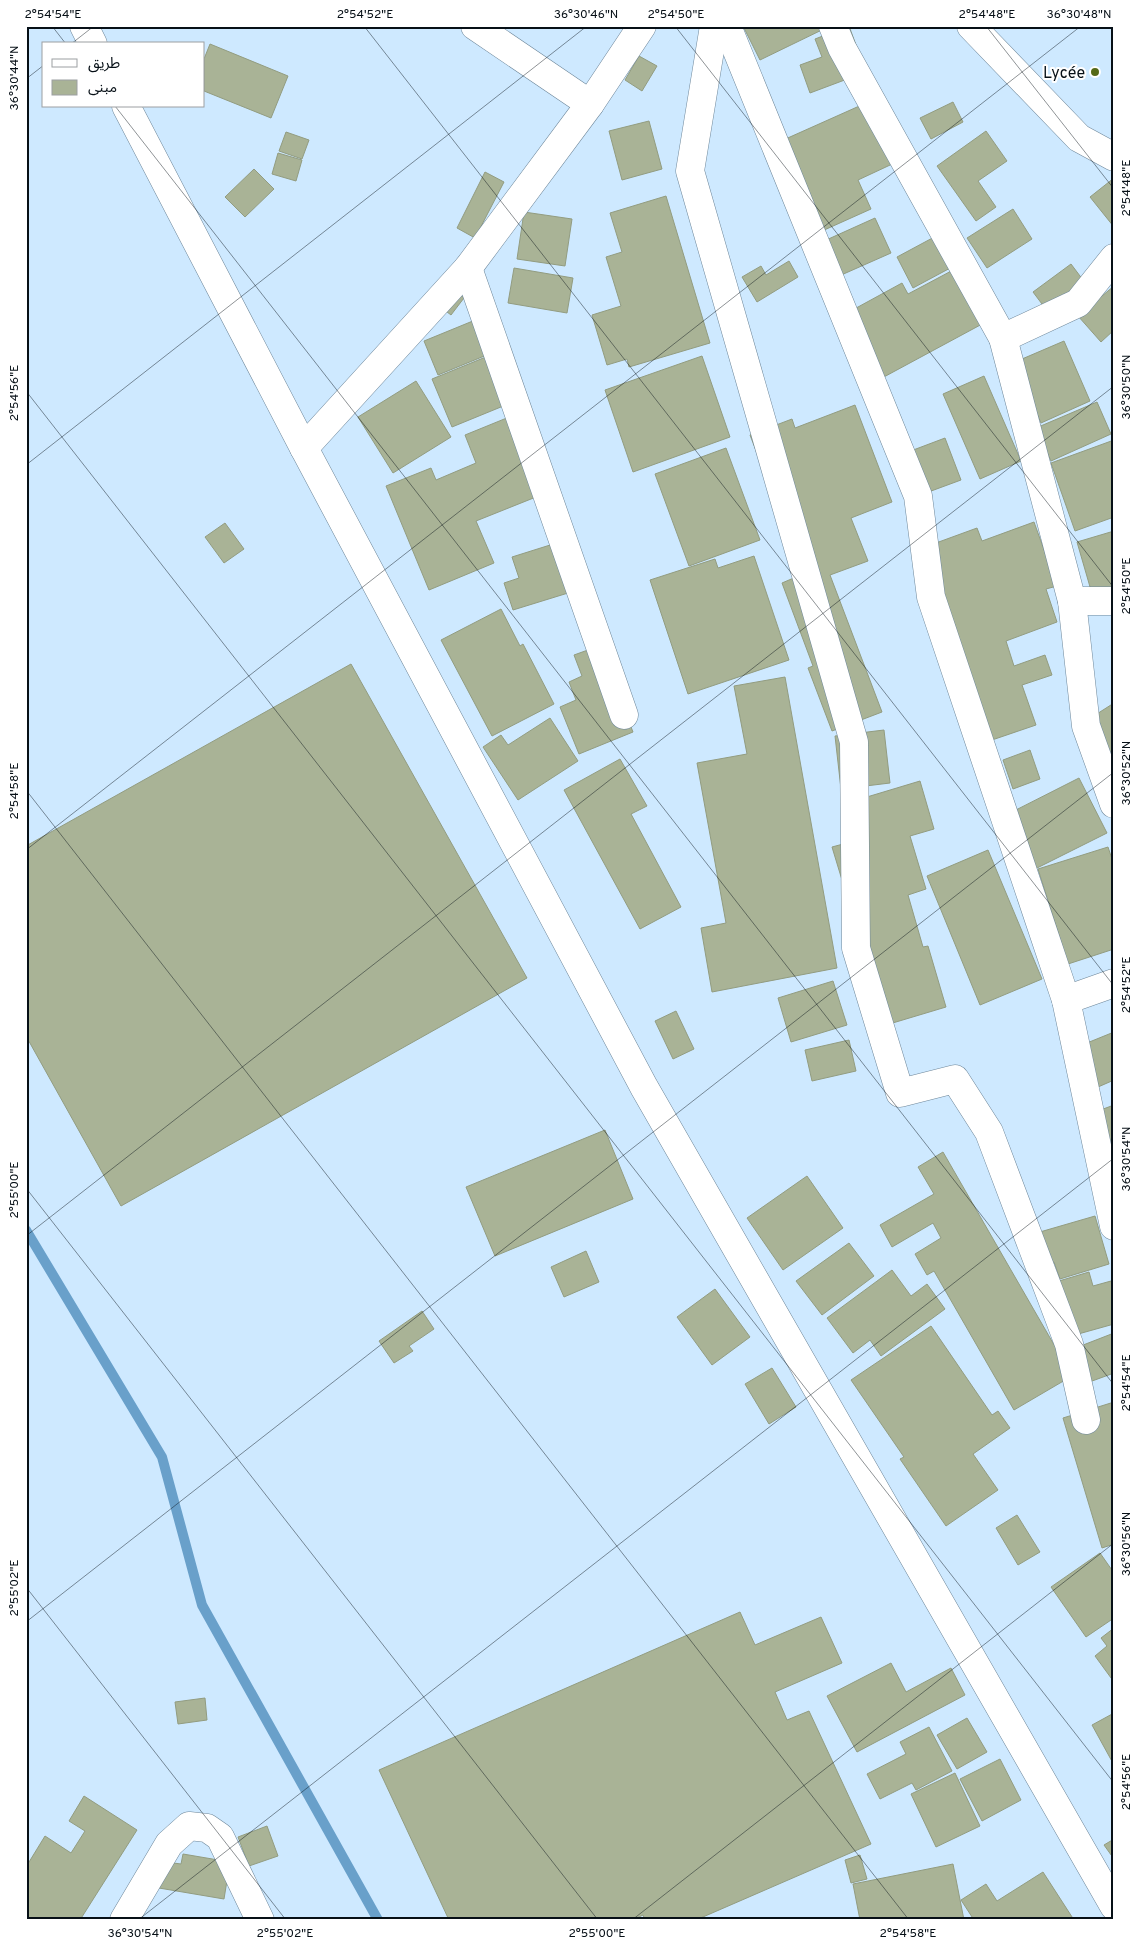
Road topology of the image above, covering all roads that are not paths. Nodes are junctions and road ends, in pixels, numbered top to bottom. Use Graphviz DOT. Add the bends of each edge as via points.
graph roads {
  1 [pos="84,26"];
  2 [pos="475,26"];
  3 [pos="642,26"];
  4 [pos="714,26"];
  5 [pos="726,26"];
  6 [pos="833,26"];
  7 [pos="971,26"];
  8 [pos="92,42"];
  9 [pos="590,104"];
  10 [pos="127,108"];
  11 [pos="1114,157"];
  12 [pos="1114,258"];
  13 [pos="468,268"];
  14 [pos="1003,338"];
  15 [pos="304,448"];
  16 [pos="1072,601"];
  17 [pos="1114,601"];
  18 [pos="624,715"];
  19 [pos="1114,804"];
  20 [pos="1114,982"];
  21 [pos="1066,1000"];
  22 [pos="1114,1226"];
  23 [pos="1086,1420"];
  24 [pos="1114,1906"];
  25 [pos="124,1920"];
  26 [pos="260,1920"];
  1 -- 8 [label="street"];
  2 -- 9 [label="street"];
  3 -- 9 [label="street"];
  4 -- 23 [label="street" via="690,171 854,742 856,948 900,1093 955,1079 989,1132 1069,1344"];
  5 -- 21 [label="street" via="918,496 931,597"];
  6 -- 14 [label="street"];
  7 -- 11 [label="street" via="1079,138"];
  9 -- 13 [label="street"];
  10 -- 15 [label="street"];
  12 -- 14 [label="street" via="1078,303"];
  13 -- 15 [label="street"];
  13 -- 18 [label="street"];
  14 -- 16 [label="street"];
  15 -- 24 [label="street" via="644,1087"];
  16 -- 17 [label="street"];
  16 -- 19 [label="street" via="1086,726"];
  20 -- 21 [label="street"];
  21 -- 22 [label="street"];
  25 -- 26 [label="street" via="169,1844 189,1826 207,1828 220,1837"];
}
